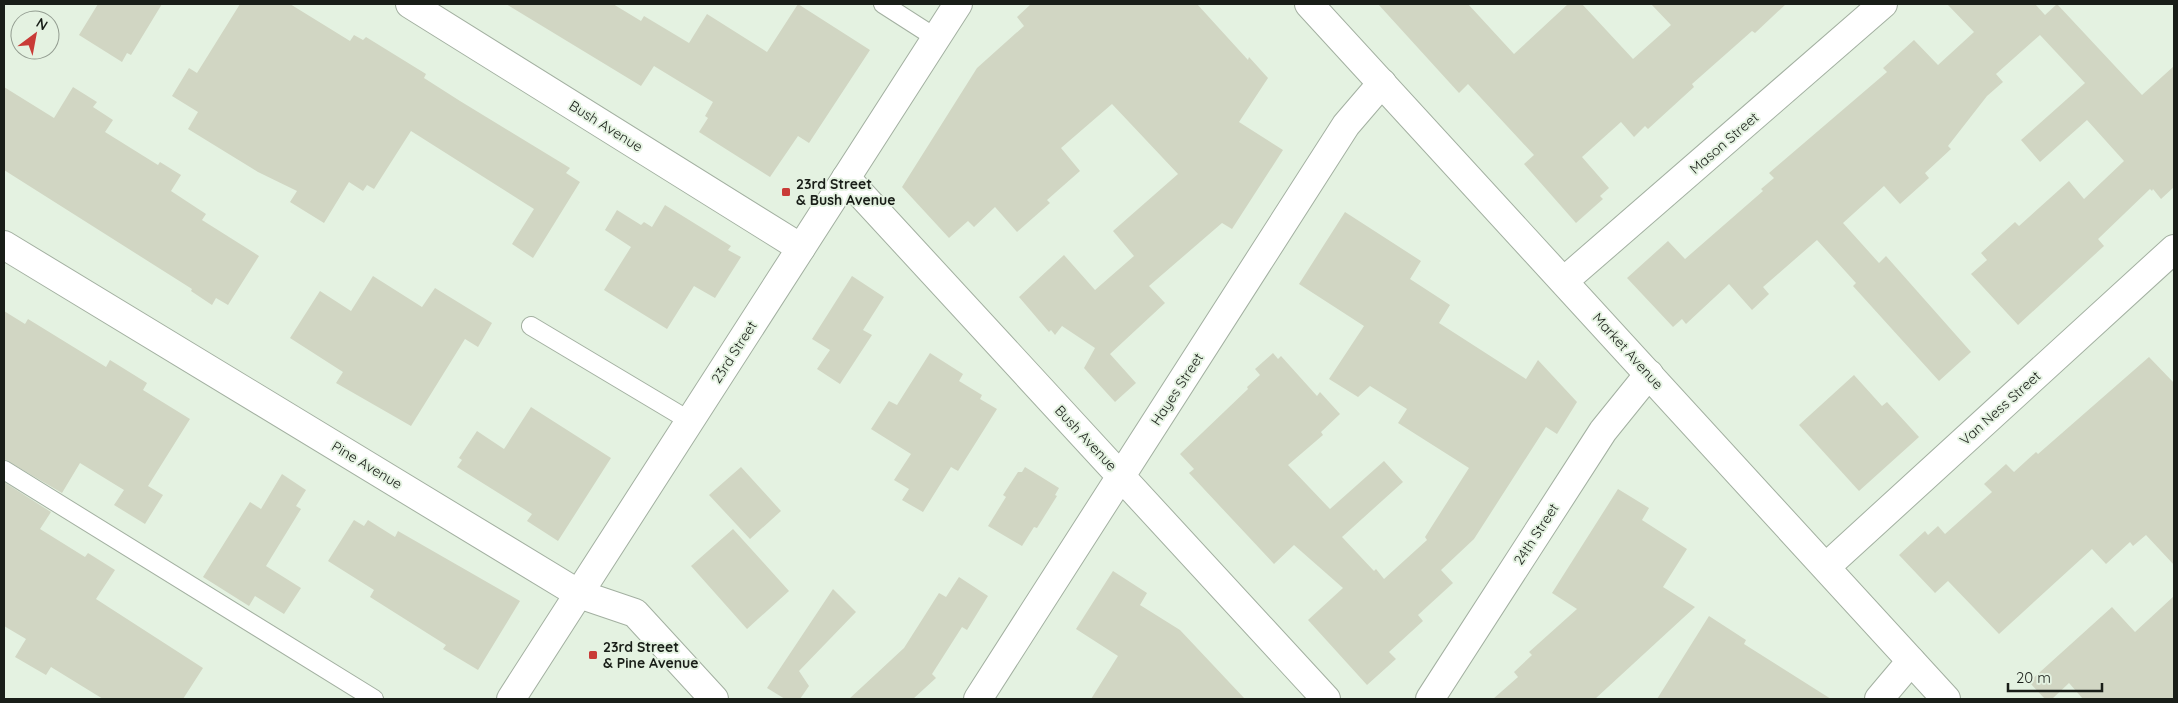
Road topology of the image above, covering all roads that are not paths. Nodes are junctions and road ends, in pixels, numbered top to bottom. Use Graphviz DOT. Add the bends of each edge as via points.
graph roads {
  1 [pos="410,4"];
  2 [pos="883,4"];
  3 [pos="958,4"];
  4 [pos="1310,4"];
  5 [pos="1883,4"];
  6 [pos="936,38"];
  7 [pos="1382,83"];
  8 [pos="846,178"];
  9 [pos="4,245"];
  10 [pos="801,248"];
  11 [pos="2174,249"];
  12 [pos="1564,281"];
  13 [pos="531,326"];
  14 [pos="1649,374"];
  15 [pos="690,421"];
  16 [pos="4,470"];
  17 [pos="1121,476"];
  18 [pos="1826,567"];
  19 [pos="579,594"];
  20 [pos="1911,661"];
  21 [pos="374,699"];
  22 [pos="511,699"];
  23 [pos="714,699"];
  24 [pos="978,699"];
  25 [pos="1326,699"];
  26 [pos="1430,699"];
  27 [pos="1879,699"];
  28 [pos="1946,699"];
  1 -- 10 [label="street, Bush Avenue"];
  2 -- 6 [label="lane"];
  3 -- 6 [label="street, 23rd Street"];
  4 -- 7 [label="street, Market Avenue"];
  5 -- 12 [label="street, Mason Street"];
  6 -- 8 [label="street, 23rd Street"];
  7 -- 12 [label="street, Market Avenue"];
  7 -- 17 [label="street, Hayes Street" via="1346,125"];
  8 -- 10 [label="street, 23rd Street"];
  8 -- 17 [label="street, Bush Avenue"];
  9 -- 19 [label="street, Pine Avenue"];
  10 -- 15 [label="street, 23rd Street"];
  11 -- 18 [label="street, Van Ness Street"];
  12 -- 14 [label="street, Market Avenue"];
  13 -- 15 [label="lane"];
  14 -- 18 [label="street, Market Avenue"];
  14 -- 26 [label="street, 24th Street" via="1603,431"];
  15 -- 19 [label="street, 23rd Street"];
  16 -- 21 [label="lane"];
  17 -- 24 [label="street, Hayes Street"];
  17 -- 25 [label="street, Bush Avenue"];
  18 -- 20 [label="street, Market Avenue"];
  19 -- 22 [label="street, 23rd Street"];
  19 -- 23 [label="street, Pine Avenue" via="635,612"];
  20 -- 27 [label="street"];
  20 -- 28 [label="street, Market Avenue"];
}
